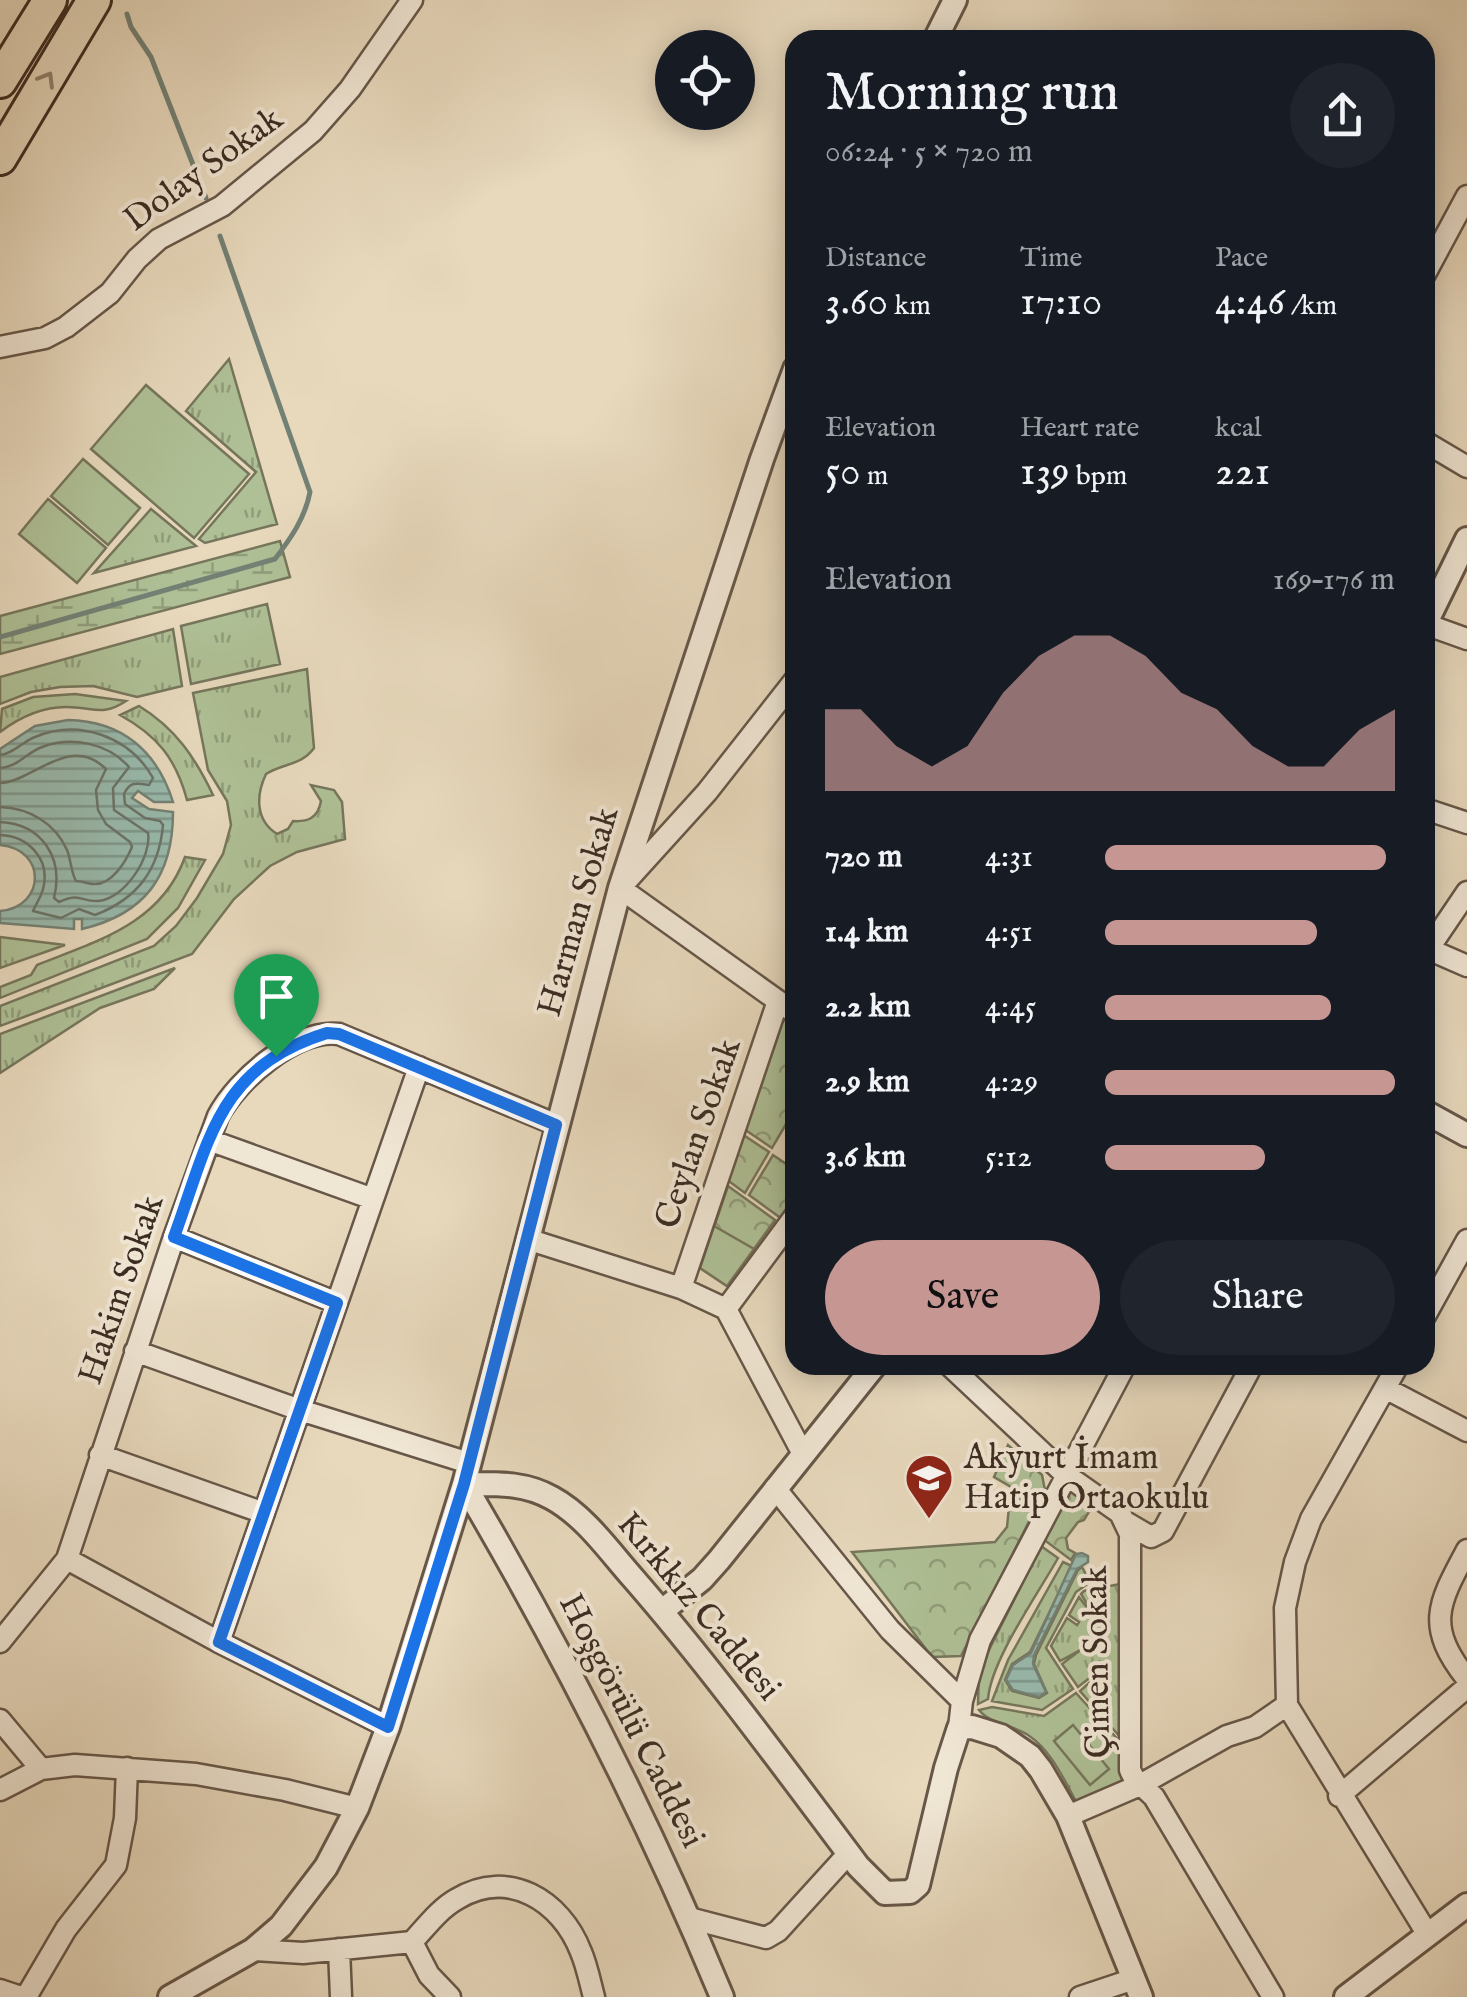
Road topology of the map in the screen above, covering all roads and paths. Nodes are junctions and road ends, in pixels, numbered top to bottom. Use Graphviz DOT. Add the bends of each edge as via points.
graph roads {
  1 [pos="50,0"];
  2 [pos="94,0"];
  3 [pos="412,0"];
  4 [pos="955,0"];
  5 [pos="939,30"];
  6 [pos="0,81"];
  7 [pos="0,158"];
  8 [pos="1467,196"];
  9 [pos="1435,255"];
  10 [pos="0,347"];
  11 [pos="785,398"];
  12 [pos="1435,448"];
  13 [pos="1467,466"];
  14 [pos="1467,539"];
  15 [pos="1435,605"];
  16 [pos="1435,628"];
  17 [pos="1467,638"];
  18 [pos="785,693"];
  19 [pos="1435,813"];
  20 [pos="1467,823"];
  21 [pos="620,888"];
  22 [pos="1467,892"];
  23 [pos="1435,940"];
  24 [pos="1435,955"];
  25 [pos="1467,966"];
  26 [pos="785,1006"];
  27 [pos="785,1012"];
  28 [pos="419,1066"];
  29 [pos="1435,1117"];
  30 [pos="556,1125"];
  31 [pos="1467,1135"];
  32 [pos="209,1140"];
  33 [pos="373,1199"];
  34 [pos="785,1229"];
  35 [pos="174,1237"];
  36 [pos="527,1239"];
  37 [pos="1467,1240"];
  38 [pos="681,1288"];
  39 [pos="1435,1298"];
  40 [pos="337,1303"];
  41 [pos="726,1309"];
  42 [pos="135,1351"];
  43 [pos="867,1375"];
  44 [pos="961,1375"];
  45 [pos="1120,1375"];
  46 [pos="1247,1375"];
  47 [pos="1392,1375"];
  48 [pos="1385,1388"];
  49 [pos="300,1410"];
  50 [pos="1467,1430"];
  51 [pos="802,1454"];
  52 [pos="100,1455"];
  53 [pos="466,1474"];
  54 [pos="1066,1475"];
  55 [pos="774,1488"];
  56 [pos="264,1513"];
  57 [pos="1127,1523"];
  58 [pos="1467,1550"];
  59 [pos="67,1559"];
  60 [pos="662,1611"];
  61 [pos="0,1642"];
  62 [pos="219,1642"];
  63 [pos="1467,1683"];
  64 [pos="962,1701"];
  65 [pos="1287,1705"];
  66 [pos="0,1720"];
  67 [pos="388,1727"];
  68 [pos="959,1728"];
  69 [pos="127,1768"];
  70 [pos="41,1770"];
  71 [pos="1140,1785"];
  72 [pos="0,1790"];
  73 [pos="1340,1796"];
  74 [pos="357,1808"];
  75 [pos="1068,1816"];
  76 [pos="849,1854"];
  77 [pos="1467,1905"];
  78 [pos="689,1918"];
  79 [pos="1428,1935"];
  80 [pos="412,1942"];
  81 [pos="339,1949"];
  82 [pos="253,1950"];
  83 [pos="1138,1988"];
  84 [pos="0,1990"];
  85 [pos="23,1997"];
  86 [pos="170,1997"];
  87 [pos="341,1997"];
  88 [pos="450,1997"];
  89 [pos="594,1997"];
  90 [pos="722,1997"];
  91 [pos="1080,1997"];
  92 [pos="1273,1997"];
  93 [pos="1346,1997"];
  1 -- 6 [label="highway"];
  7 -- 2 [label="highway, one-way"];
  3 -- 10 [label="street, Dolay Sokak" via="313,131 222,206 159,239 110,293 66,327"];
  4 -- 5 [label="street"];
  8 -- 9 [label="street"];
  11 -- 21 [label="street, Harman Sokak"];
  12 -- 13 [label="street"];
  14 -- 15 [label="street"];
  16 -- 17 [label="street"];
  18 -- 21 [label="street"];
  19 -- 20 [label="street"];
  21 -- 26 [label="street"];
  21 -- 30 [label="street, Harman Sokak"];
  22 -- 23 [label="street"];
  24 -- 25 [label="street"];
  27 -- 38 [label="street, Ceylan Sokak"];
  28 -- 30 [label="street, Hakim Sokak"];
  28 -- 32 [label="street, Hakim Sokak" via="339,1034 314,1037 239,1085"];
  28 -- 33 [label="street"];
  29 -- 31 [label="street"];
  30 -- 36 [label="street, Harman Sokak"];
  32 -- 33 [label="street"];
  32 -- 35 [label="street, Hakim Sokak"];
  33 -- 40 [label="street"];
  34 -- 41 [label="street"];
  35 -- 40 [label="street"];
  35 -- 42 [label="street, Hakim Sokak"];
  36 -- 38 [label="street"];
  36 -- 53 [label="street, Harman Sokak"];
  37 -- 39 [label="street"];
  38 -- 41 [label="street"];
  40 -- 49 [label="street"];
  41 -- 51 [label="street"];
  42 -- 49 [label="street"];
  42 -- 52 [label="street, Hakim Sokak"];
  43 -- 51 [label="street"];
  44 -- 54 [label="street, Çimen Sokak"];
  45 -- 54 [label="street"];
  46 -- 57 [label="street" via="1163,1532 1151,1537"];
  47 -- 48 [label="street"];
  48 -- 50 [label="street"];
  48 -- 65 [label="street" via="1311,1519 1295,1562 1285,1608"];
  49 -- 53 [label="street"];
  49 -- 56 [label="street"];
  51 -- 55 [label="street"];
  52 -- 56 [label="street"];
  52 -- 59 [label="street, Hakim Sokak"];
  53 -- 60 [label="street, Kırkkız Caddesi" via="555,1499"];
  53 -- 67 [label="street"];
  53 -- 78 [label="street, Hoşgörülü Caddesi" via="582,1692"];
  54 -- 57 [label="street, Çimen Sokak"];
  54 -- 64 [label="street" via="980,1640"];
  55 -- 60 [label="street" via="702,1578"];
  55 -- 64 [label="street" via="890,1630"];
  56 -- 62 [label="street"];
  57 -- 71 [label="street, Çimen Sokak" via="1128,1760"];
  58 -- 63 [label="street" via="1438,1618"];
  59 -- 61 [label="street"];
  59 -- 62 [label="street"];
  60 -- 76 [label="street, Kırkkız Caddesi"];
  62 -- 67 [label="street"];
  63 -- 73 [label="street"];
  64 -- 68 [label="street"];
  65 -- 71 [label="street"];
  65 -- 73 [label="street"];
  66 -- 70 [label="street"];
  67 -- 74 [label="street"];
  68 -- 75 [label="street" via="986,1730 1017,1745"];
  68 -- 76 [label="street, Kırkkız Caddesi" via="918,1885 886,1893"];
  69 -- 70 [label="street"];
  69 -- 74 [label="street" via="240,1781"];
  69 -- 85 [label="street" via="116,1865"];
  70 -- 72 [label="street"];
  71 -- 75 [label="street"];
  71 -- 92 [label="street, Çimen Sokak" via="1154,1797"];
  73 -- 79 [label="street"];
  74 -- 82 [label="street" via="326,1867 281,1926"];
  75 -- 83 [label="street"];
  76 -- 78 [label="street" via="766,1938"];
  77 -- 79 [label="street"];
  78 -- 90 [label="street, Hoşgörülü Caddesi"];
  79 -- 93 [label="street"];
  80 -- 81 [label="street"];
  80 -- 88 [label="street" via="429,1976"];
  80 -- 89 [label="street" via="454,1900 486,1886 514,1887 543,1900 562,1920 582,1954"];
  81 -- 82 [label="street"];
  81 -- 87 [label="street"];
  82 -- 86 [label="street"];
  83 -- 91 [label="street"];
  84 -- 85 [label="street"];
}
